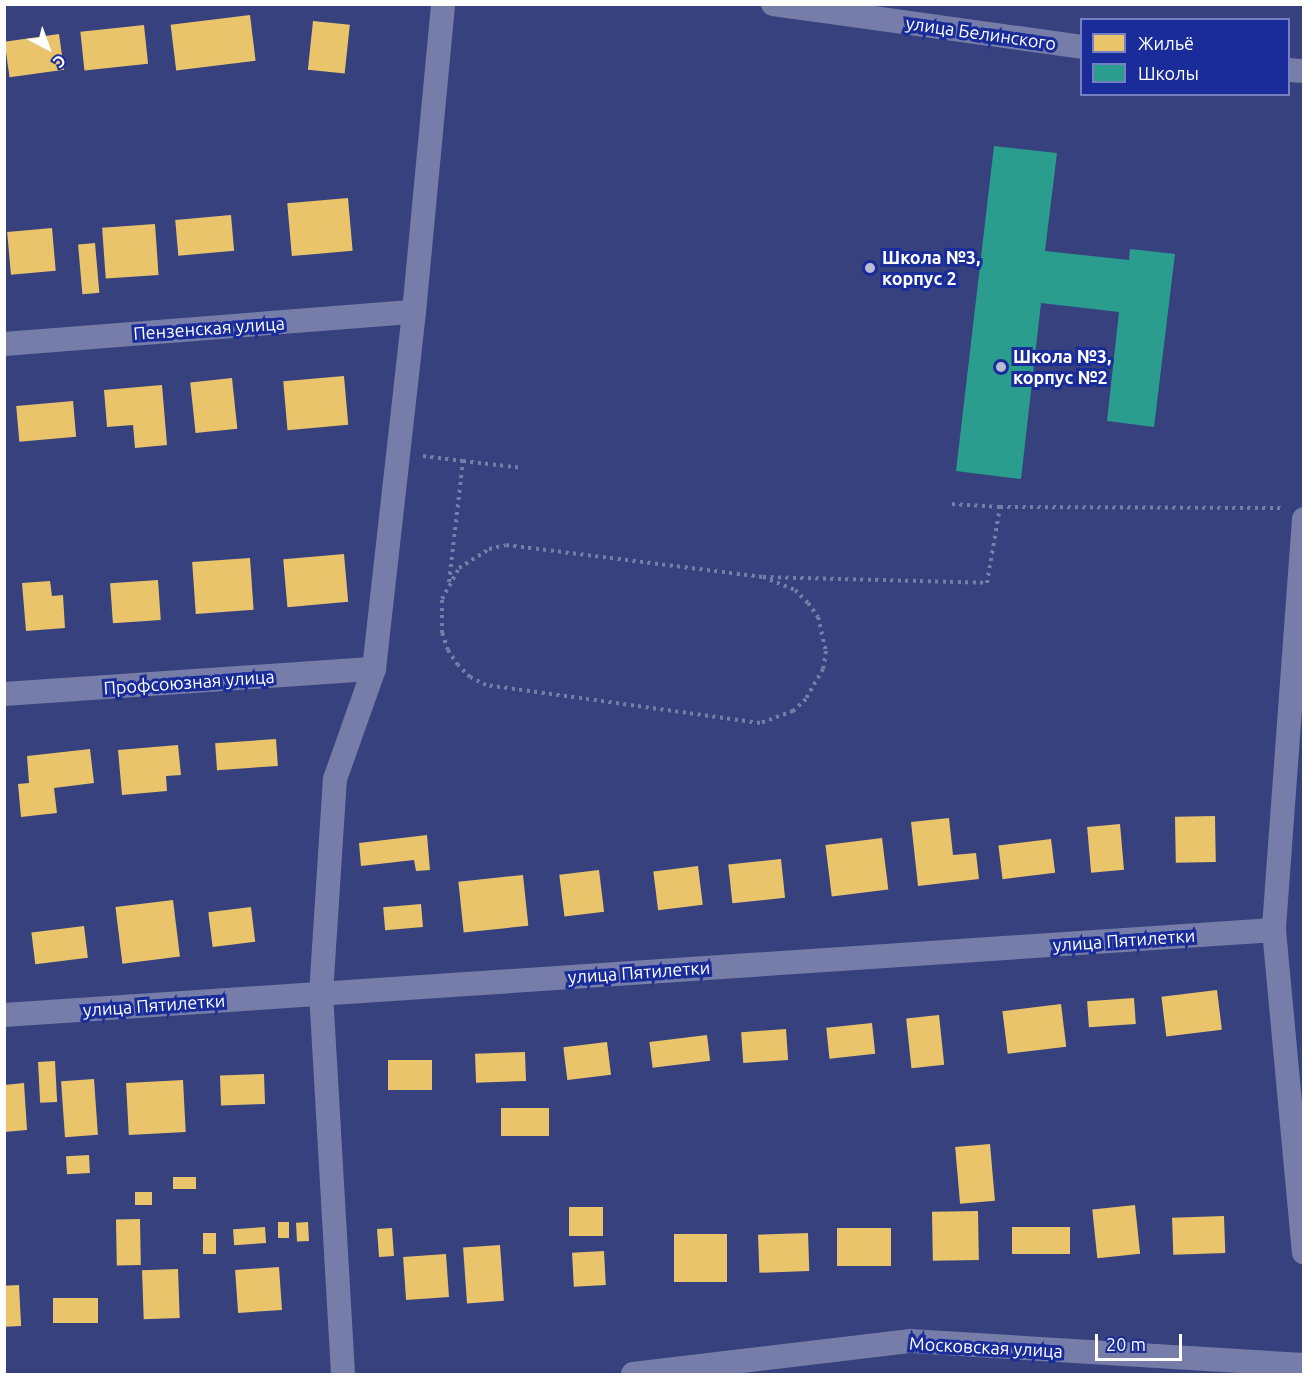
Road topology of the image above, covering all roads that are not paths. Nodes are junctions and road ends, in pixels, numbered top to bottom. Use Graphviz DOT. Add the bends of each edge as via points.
graph roads {
  1 [pos="443,4"];
  2 [pos="772,4"];
  3 [pos="1080,47"];
  4 [pos="414,312"];
  5 [pos="4,344"];
  6 [pos="1298,513"];
  7 [pos="374,669"];
  8 [pos="4,694"];
  9 [pos="1274,930"];
  10 [pos="321,994"];
  11 [pos="4,1015"];
  12 [pos="1304,1253"];
  13 [pos="1304,1365"];
  14 [pos="343,1374"];
  15 [pos="633,1374"];
  1 -- 4 [label="street"];
  2 -- 3 [label="street, улица Белинского"];
  4 -- 5 [label="street, Пензенская улица"];
  4 -- 7 [label="street"];
  6 -- 9 [label="street"];
  7 -- 8 [label="street, Профсоюзная улица"];
  7 -- 10 [label="street" via="335,779"];
  9 -- 10 [label="street, улица Пятилетки"];
  9 -- 12 [label="street"];
  10 -- 11 [label="street, улица Пятилетки"];
  10 -- 14 [label="street"];
  13 -- 15 [label="street, Московская улица" via="911,1341"];
}
